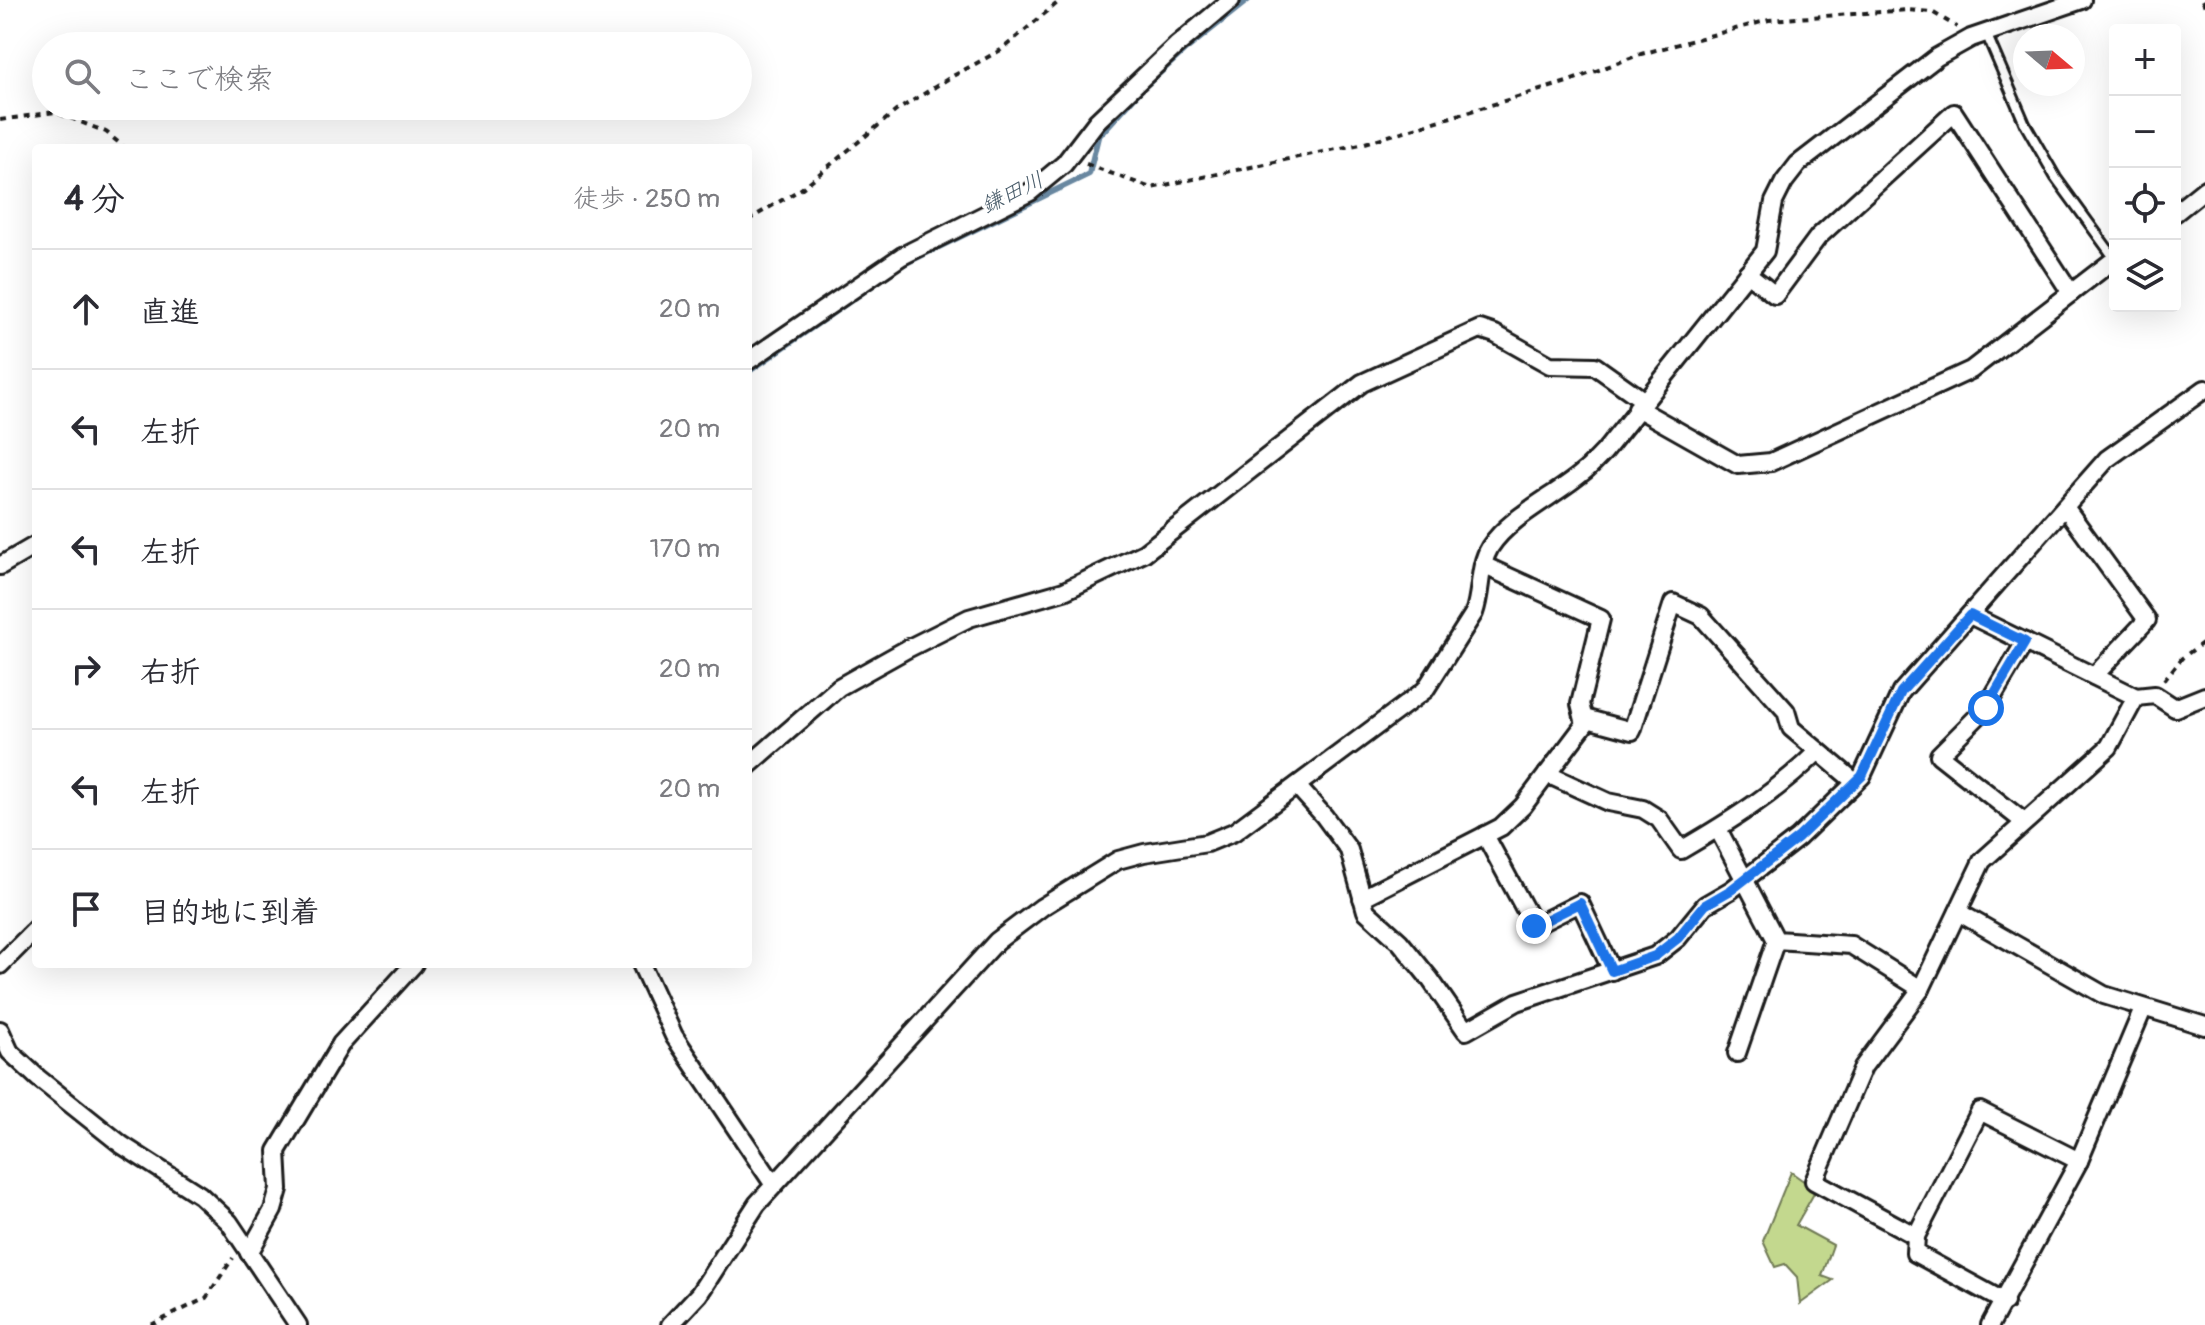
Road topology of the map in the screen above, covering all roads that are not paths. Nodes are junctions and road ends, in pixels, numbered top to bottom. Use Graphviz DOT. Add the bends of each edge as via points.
graph roads {
  1 [pos="1231,0"];
  2 [pos="2082,0"];
  3 [pos="1979,36"];
  4 [pos="2205,189"];
  5 [pos="2181,208"];
  6 [pos="2109,251"];
  7 [pos="2109,264"];
  8 [pos="1747,273"];
  9 [pos="2071,293"];
  10 [pos="752,358"];
  11 [pos="2205,389"];
  12 [pos="1640,404"];
  13 [pos="2065,507"];
  14 [pos="32,547"];
  15 [pos="1483,565"];
  16 [pos="0,566"];
  17 [pos="1970,615"];
  18 [pos="2025,642"];
  19 [pos="2094,676"];
  20 [pos="2205,696"];
  21 [pos="2136,697"];
  22 [pos="1584,718"];
  23 [pos="1818,751"];
  24 [pos="752,763"];
  25 [pos="1547,774"];
  26 [pos="1855,782"];
  27 [pos="1297,786"];
  28 [pos="2024,822"];
  29 [pos="1718,829"];
  30 [pos="1485,835"];
  31 [pos="1744,880"];
  32 [pos="1362,898"];
  33 [pos="1958,912"];
  34 [pos="32,933"];
  35 [pos="1776,940"];
  36 [pos="0,965"];
  37 [pos="410,968"];
  38 [pos="643,968"];
  39 [pos="1612,971"];
  40 [pos="1921,989"];
  41 [pos="2143,1009"];
  42 [pos="2205,1026"];
  43 [pos="0,1030"];
  44 [pos="1737,1053"];
  45 [pos="2079,1161"];
  46 [pos="774,1185"];
  47 [pos="1916,1236"];
  48 [pos="246,1248"];
  49 [pos="2005,1302"];
  50 [pos="298,1325"];
  51 [pos="670,1325"];
  52 [pos="1990,1325"];
  1 -- 10 [label="street" via="1097,121 1068,158 1030,192 902,256"];
  2 -- 3 [label="street"];
  3 -- 6 [label="lane" via="2056,178"];
  3 -- 8 [label="street" via="1937,57 1798,164 1774,202 1765,251"];
  4 -- 5 [label="street"];
  7 -- 9 [label="street"];
  8 -- 9 [label="street" via="1775,295 1818,237 1954,113"];
  8 -- 12 [label="street"];
  9 -- 12 [label="street" via="1971,370 1771,462 1738,465"];
  11 -- 13 [label="street" via="2107,459"];
  12 -- 15 [label="street" via="1604,452 1516,522 1491,546"];
  12 -- 24 [label="street" via="1595,366 1550,365 1480,329 1362,383 1144,553 1064,591 969,618 907,649 839,687"];
  13 -- 17 [label="street"];
  13 -- 19 [label="street" via="2147,620"];
  14 -- 16 [label="street"];
  15 -- 22 [label="street" via="1601,619 1580,704"];
  15 -- 27 [label="street" via="1474,613 1425,690"];
  17 -- 18 [label="street"];
  17 -- 26 [label="street" via="1901,692"];
  18 -- 19 [label="street"];
  18 -- 28 [label="street" via="1986,708 1939,755"];
  19 -- 21 [label="street"];
  20 -- 21 [label="street" via="2175,708 2155,695"];
  21 -- 28 [label="street" via="2109,747"];
  22 -- 23 [label="street" via="1632,731 1673,603 1701,616 1786,711 1791,728"];
  22 -- 25 [label="street" via="1585,724"];
  23 -- 26 [label="street"];
  23 -- 29 [label="street" via="1788,781"];
  25 -- 29 [label="street" via="1608,802 1643,809 1659,819 1681,850"];
  25 -- 30 [label="street" via="1523,806"];
  26 -- 31 [label="street" via="1798,838"];
  27 -- 32 [label="street" via="1349,850"];
  27 -- 46 [label="street" via="1234,832 1207,843 1118,860 997,941"];
  28 -- 33 [label="street" via="1982,861"];
  29 -- 31 [label="street"];
  30 -- 32 [label="street"];
  30 -- 39 [label="street" via="1534,926 1580,903"];
  31 -- 35 [label="street"];
  31 -- 39 [label="street" via="1705,905 1655,956"];
  32 -- 39 [label="street" via="1366,911 1400,942 1466,1031 1517,1002"];
  33 -- 40 [label="street"];
  33 -- 41 [label="street" via="2104,995"];
  34 -- 36 [label="street"];
  35 -- 40 [label="street" via="1851,945"];
  35 -- 44 [label="street"];
  37 -- 48 [label="street" via="341,1044 277,1151 279,1189 273,1210"];
  38 -- 46 [label="street" via="674,1036"];
  40 -- 47 [label="street" via="1863,1067 1814,1181"];
  41 -- 42 [label="street"];
  41 -- 45 [label="street"];
  43 -- 48 [label="street" via="10,1052 38,1078 122,1145 200,1195 229,1222"];
  45 -- 47 [label="street" via="1980,1111"];
  45 -- 49 [label="street"];
  46 -- 51 [label="street" via="699,1294"];
  47 -- 49 [label="street" via="1915,1253"];
  48 -- 50 [label="street"];
  49 -- 52 [label="street"];
}
